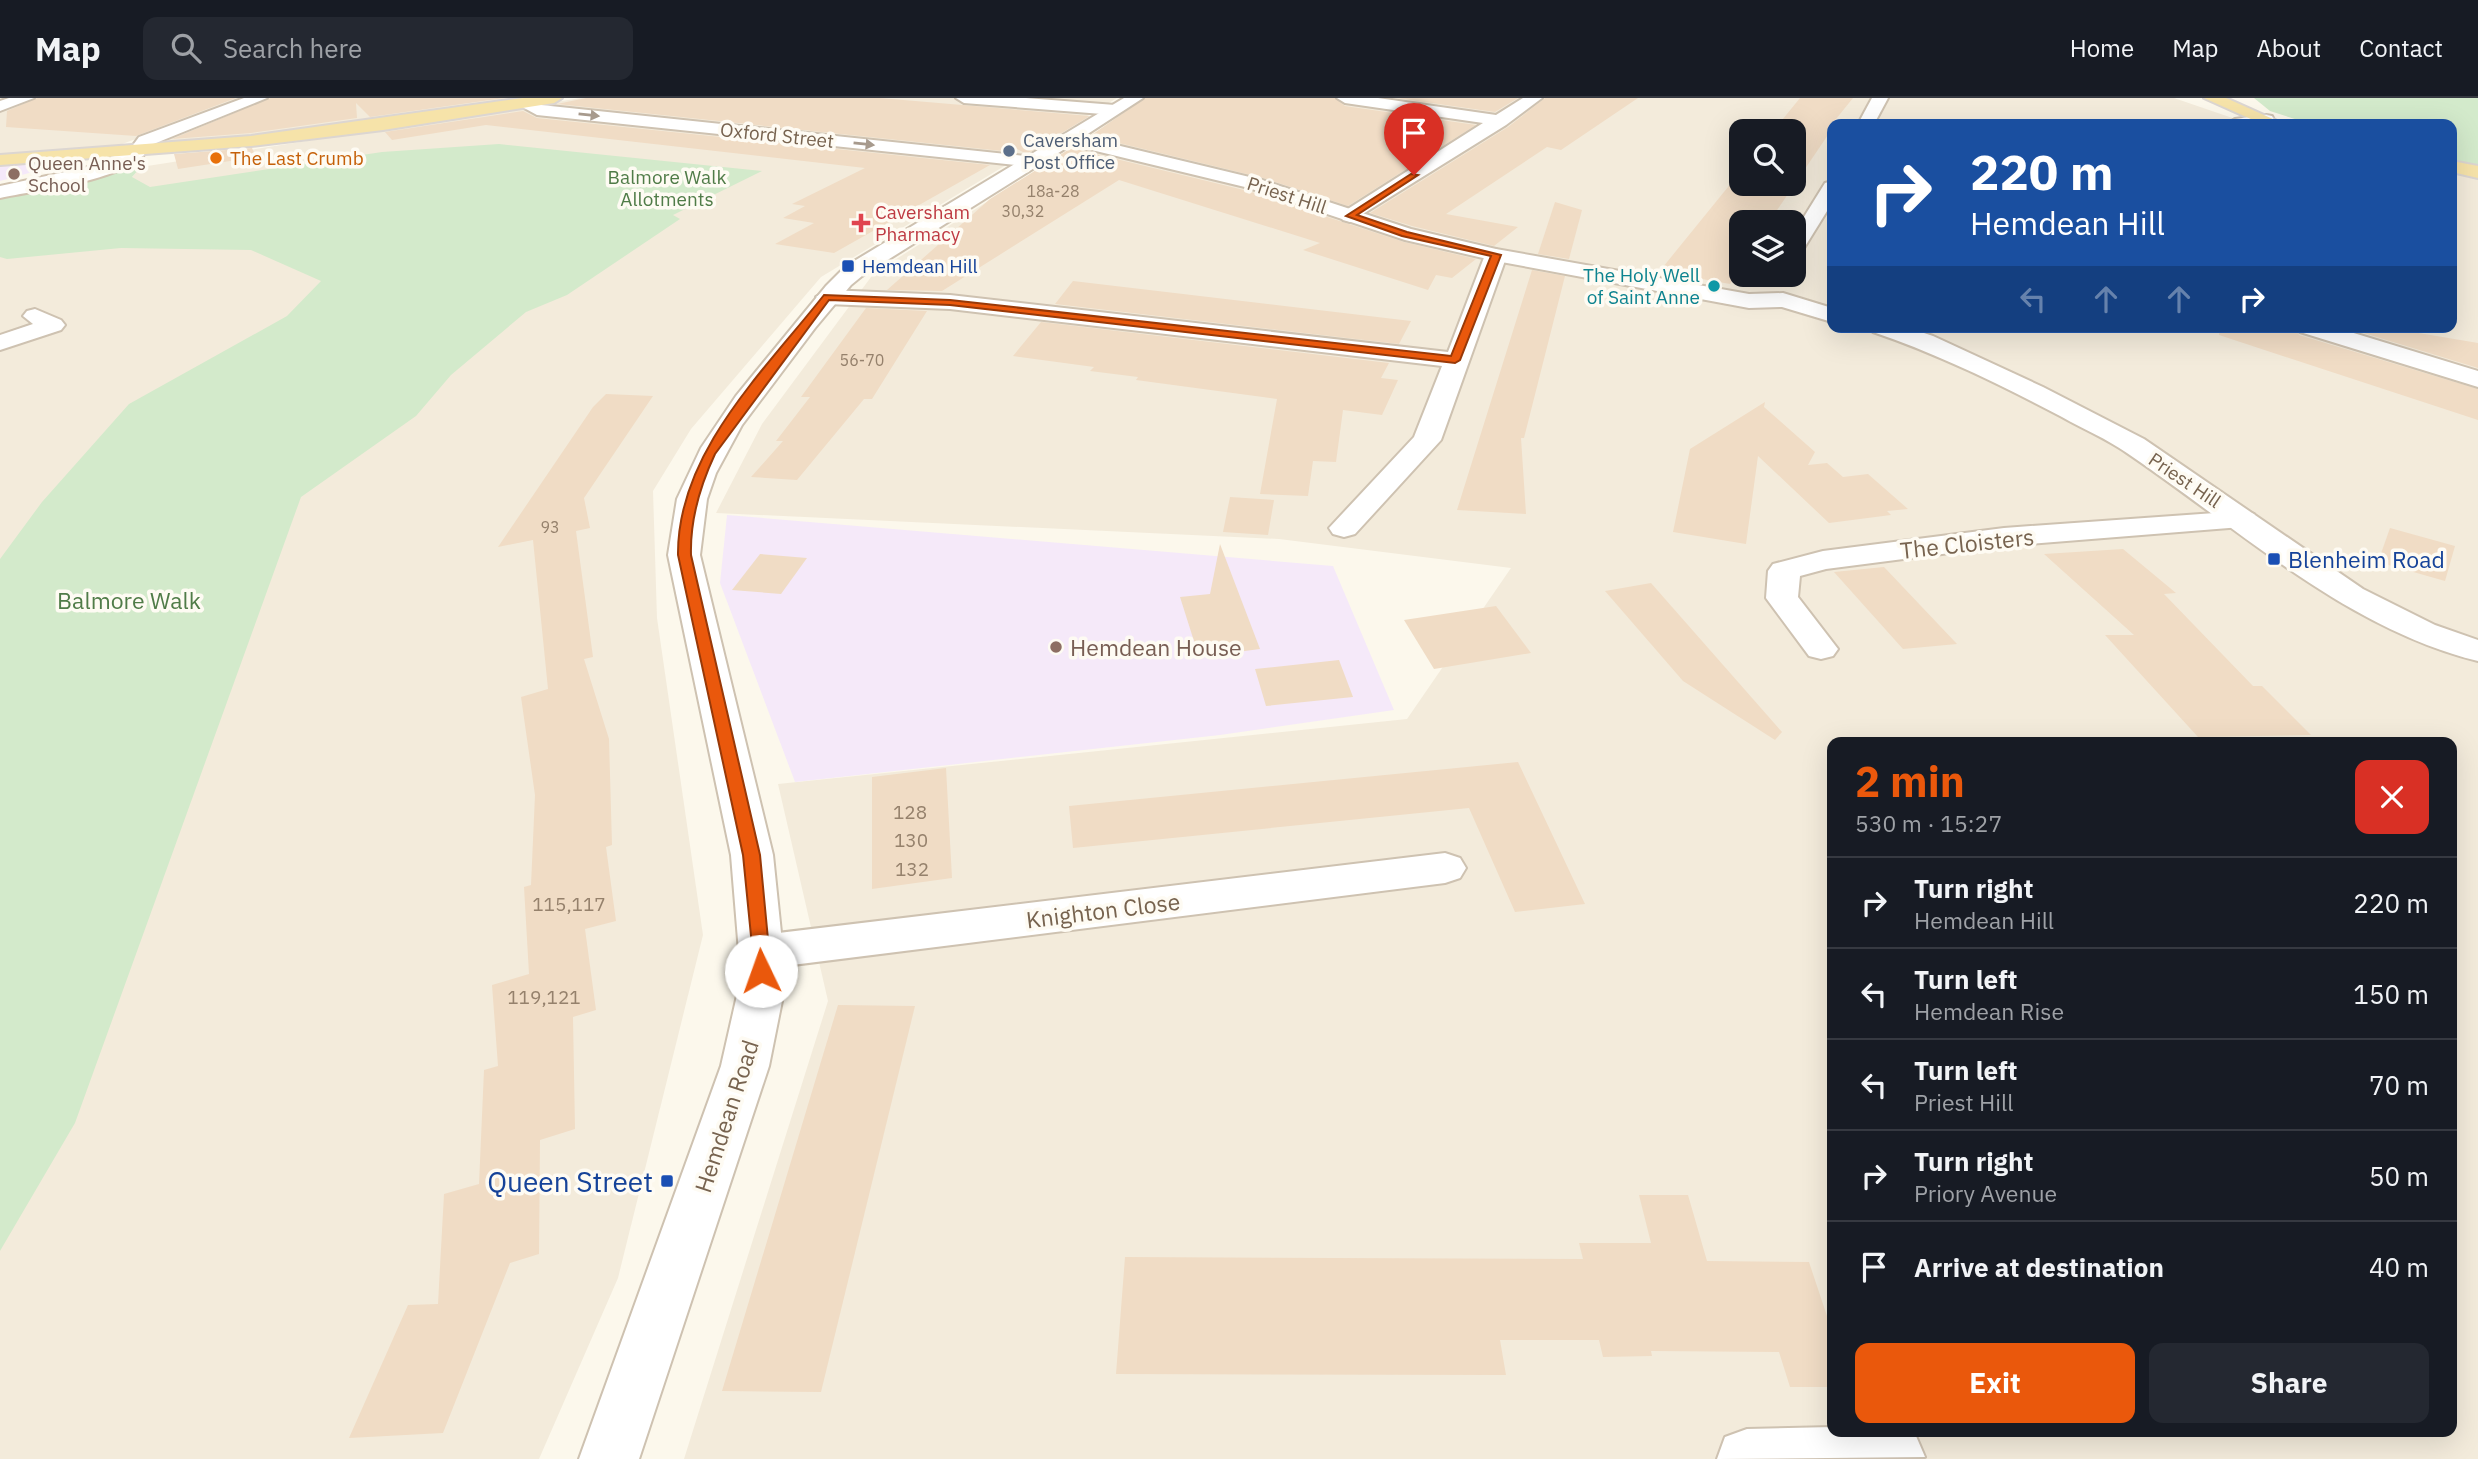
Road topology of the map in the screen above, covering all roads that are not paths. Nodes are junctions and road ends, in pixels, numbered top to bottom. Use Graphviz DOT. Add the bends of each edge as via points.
graph roads {
  1 [pos="26,98"];
  2 [pos="259,98"];
  3 [pos="554,98"];
  4 [pos="964,98"];
  5 [pos="1135,98"];
  6 [pos="1345,98"];
  7 [pos="1534,98"];
  8 [pos="1880,98"];
  9 [pos="2212,98"];
  10 [pos="511,102"];
  11 [pos="0,106"];
  12 [pos="1115,110"];
  13 [pos="1869,119"];
  14 [pos="2264,119"];
  15 [pos="1500,121"];
  16 [pos="1069,139"];
  17 [pos="137,152"];
  18 [pos="0,160"];
  19 [pos="1034,162"];
  20 [pos="2457,168"];
  21 [pos="2478,172"];
  22 [pos="0,192"];
  23 [pos="1827,196"];
  24 [pos="1350,216"];
  25 [pos="1806,230"];
  26 [pos="1496,255"];
  27 [pos="1774,287"];
  28 [pos="827,297"];
  29 [pos="1783,300"];
  30 [pos="1827,313"];
  31 [pos="80,332"];
  32 [pos="1899,333"];
  33 [pos="2328,333"];
  34 [pos="0,343"];
  35 [pos="1455,360"];
  36 [pos="2478,379"];
  37 [pos="2243,520"];
  38 [pos="1344,528"];
  39 [pos="1821,649"];
  40 [pos="2478,651"];
  41 [pos="1445,868"];
  42 [pos="761,952"];
  43 [pos="1895,1457"];
  44 [pos="609,1459"];
  45 [pos="1747,1459"];
  1 -- 11 [label="street"];
  2 -- 17 [label="street" via="145,141"];
  3 -- 10 [label="main road"];
  4 -- 12 [label="street"];
  5 -- 12 [label="street, Hemdean Road"];
  6 -- 15 [label="street"];
  7 -- 15 [label="street"];
  8 -- 13 [label="street"];
  9 -- 14 [label="main road"];
  10 -- 17 [label="main road" via="356,128"];
  10 -- 19 [label="street, Oxford Street, one-way" via="537,110"];
  12 -- 16 [label="street, Hemdean Road"];
  15 -- 24 [label="street"];
  16 -- 19 [label="street, Hemdean Road"];
  16 -- 24 [label="street, Priest Hill" via="1255,184"];
  17 -- 18 [label="main road"];
  17 -- 22 [label="street" via="111,167"];
  19 -- 28 [label="street, Hemdean Road" via="870,260"];
  20 -- 21 [label="main road"];
  23 -- 25 [label="street"];
  24 -- 26 [label="street, Priest Hill"];
  26 -- 29 [label="street, Priest Hill" via="1749,301"];
  26 -- 35 [label="street"];
  27 -- 29 [label="street"];
  28 -- 35 [label="street" via="950,302"];
  28 -- 42 [label="street, Hemdean Road" via="709,454 697,479 684,532 684,555 752,855"];
  29 -- 30 [label="street, Priest Hill"];
  31 -- 34 [label="street" via="44,320"];
  32 -- 37 [label="street, Priest Hill" via="2034,392 2134,445"];
  33 -- 36 [label="street"];
  35 -- 38 [label="street" via="1427,440"];
  37 -- 39 [label="street, The Cloisters" via="2004,537 1823,560 1784,571 1782,598"];
  37 -- 40 [label="street, Priest Hill" via="2352,596 2423,632"];
  41 -- 42 [label="street, Knighton Close"];
  42 -- 44 [label="street, Hemdean Road" via="760,1001 745,1066"];
  43 -- 45 [label="street"];
}
